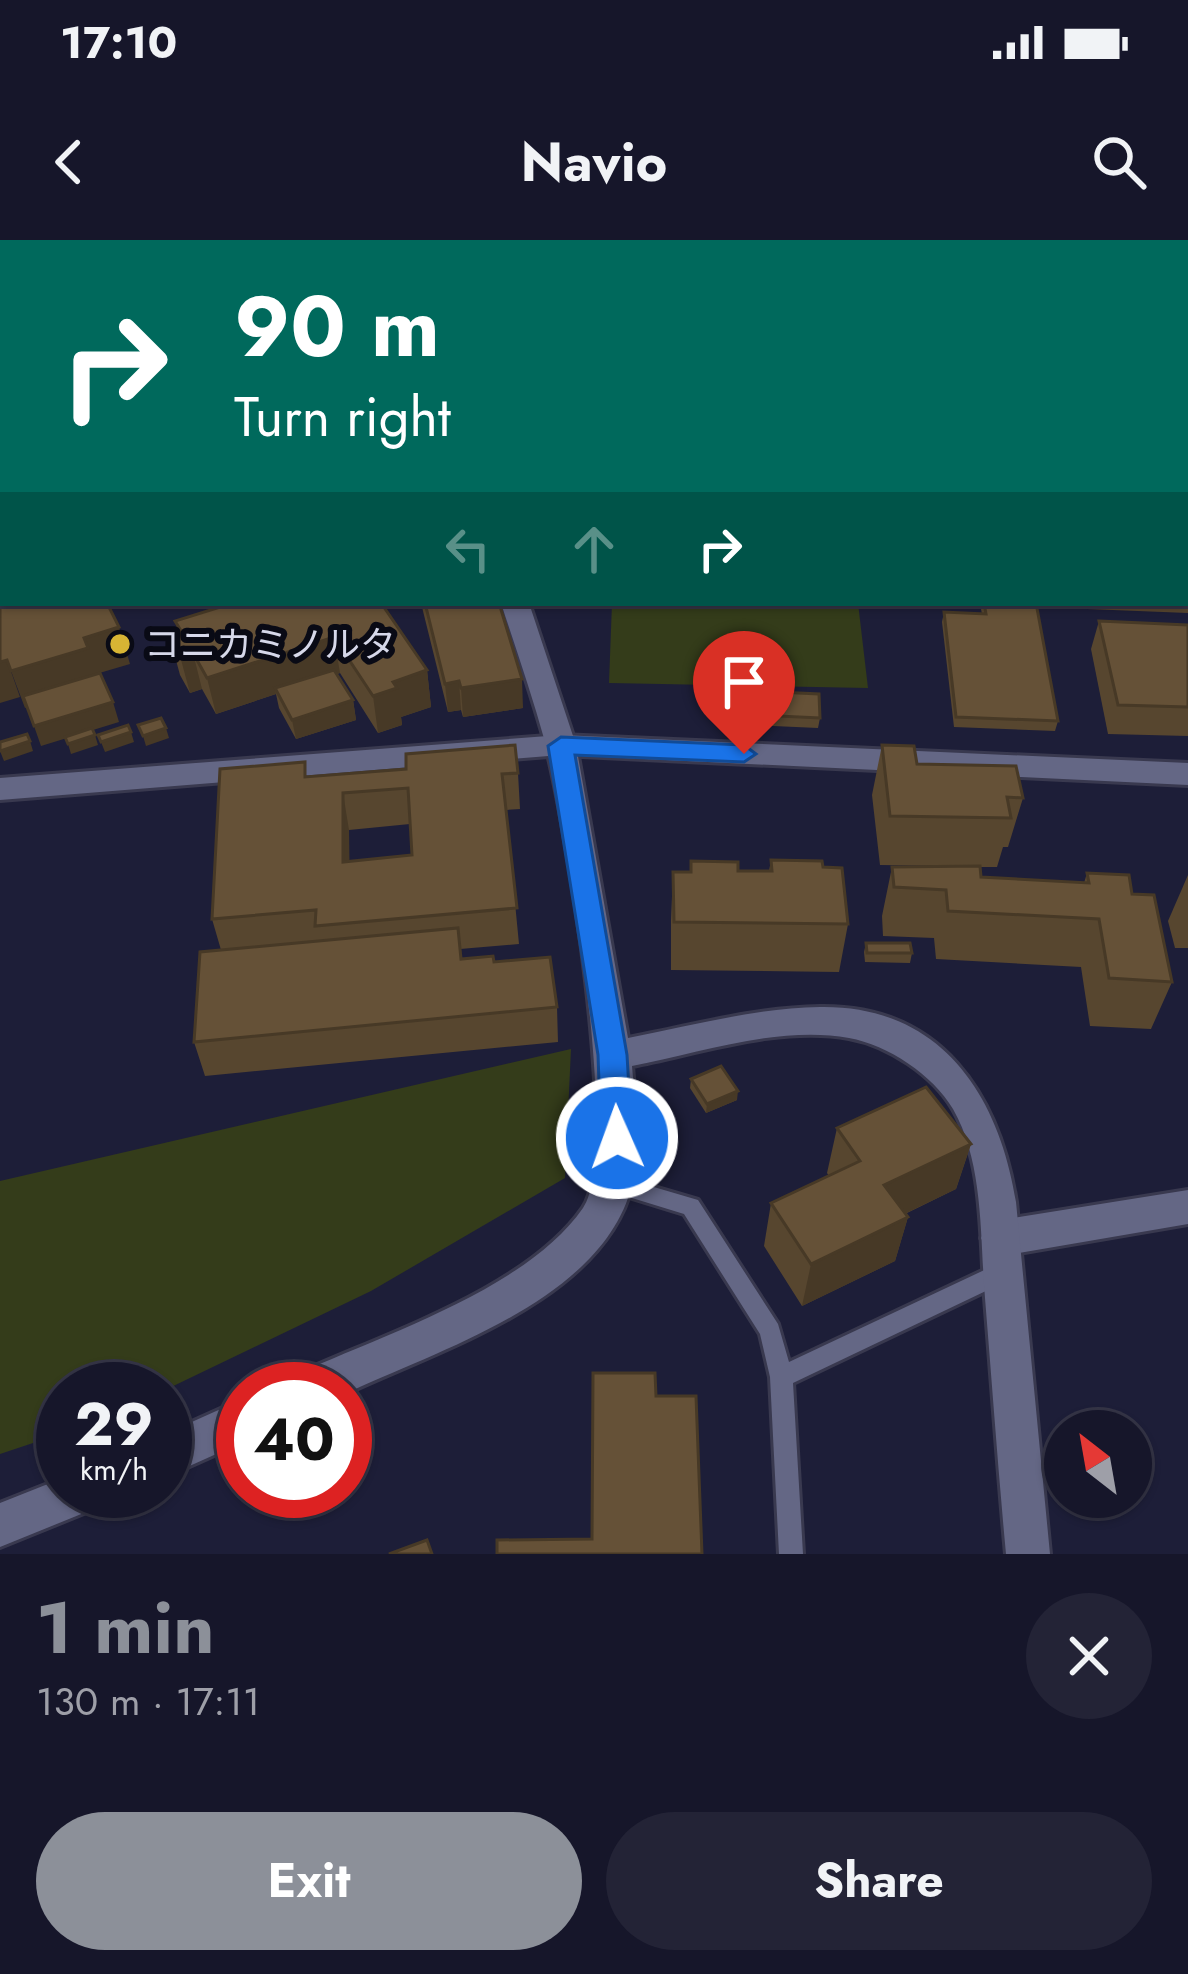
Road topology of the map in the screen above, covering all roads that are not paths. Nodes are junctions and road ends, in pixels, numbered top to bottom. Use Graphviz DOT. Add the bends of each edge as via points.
graph roads {
  1 [pos="516,606"];
  2 [pos="561,746"];
  3 [pos="1188,774"];
  4 [pos="0,789"];
  5 [pos="613,1055"];
  6 [pos="613,1184"];
  7 [pos="1188,1208"];
  8 [pos="1002,1255"];
  9 [pos="368,1362"];
  10 [pos="781,1377"];
  11 [pos="36,1511"];
  12 [pos="0,1526"];
  13 [pos="791,1554"];
  14 [pos="1028,1554"];
  1 -- 2 [label="street"];
  2 -- 3 [label="street"];
  2 -- 4 [label="street"];
  2 -- 5 [label="street"];
  5 -- 6 [label="street"];
  5 -- 8 [label="street" via="811,1021 878,1031 948,1077 971,1105"];
  6 -- 9 [label="street" via="599,1217 563,1260 517,1293"];
  6 -- 10 [label="lane" via="691,1207 770,1331"];
  7 -- 8 [label="street"];
  8 -- 10 [label="lane"];
  8 -- 14 [label="street"];
  10 -- 13 [label="lane"];
  11 -- 12 [label="street"];
}
